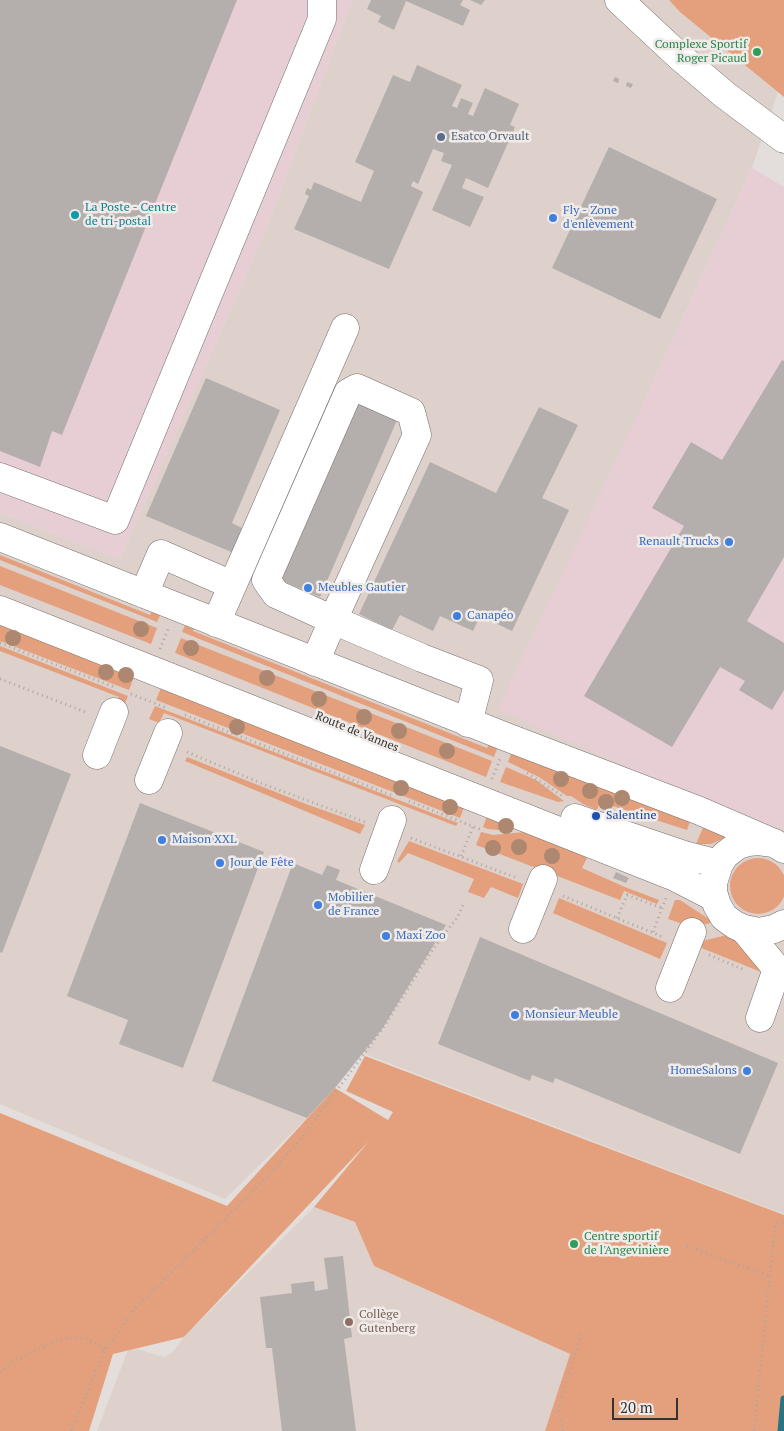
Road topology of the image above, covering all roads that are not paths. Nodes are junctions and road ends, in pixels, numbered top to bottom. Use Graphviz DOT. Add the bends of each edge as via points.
graph roads {
  1 [pos="322,0"];
  2 [pos="619,0"];
  3 [pos="784,140"];
  4 [pos="345,328"];
  5 [pos="0,477"];
  6 [pos="0,537"];
  7 [pos="232,585"];
  8 [pos="0,590"];
  9 [pos="144,594"];
  10 [pos="0,610"];
  11 [pos="333,620"];
  12 [pos="216,623"];
  13 [pos="316,662"];
  14 [pos="117,697"];
  15 [pos="171,718"];
  16 [pos="468,722"];
  17 [pos="97,755"];
  18 [pos="149,780"];
  19 [pos="398,806"];
  20 [pos="779,846"];
  21 [pos="718,864"];
  22 [pos="374,870"];
  23 [pos="543,879"];
  24 [pos="714,896"];
  25 [pos="782,927"];
  26 [pos="523,930"];
  27 [pos="744,930"];
  28 [pos="692,932"];
  29 [pos="780,971"];
  30 [pos="670,988"];
  31 [pos="760,1018"];
  1 -- 5 [label="main road" via="322,19 115,520"];
  2 -- 3 [label="main road" via="685,62"];
  4 -- 7 [label="main road"];
  6 -- 9 [label="main road"];
  7 -- 9 [label="main road" via="161,554"];
  7 -- 12 [label="main road"];
  8 -- 21 [label="main road, Route de Vannes" via="587,823"];
  9 -- 12 [label="main road"];
  10 -- 24 [label="main road, Route de Vannes" via="675,877"];
  11 -- 11 [label="main road" via="416,434 411,412 357,388 348,393 266,580 276,594"];
  11 -- 13 [label="main road"];
  11 -- 16 [label="main road" via="479,680"];
  12 -- 13 [label="main road"];
  13 -- 16 [label="main road"];
  14 -- 17 [label="main road"];
  15 -- 18 [label="main road"];
  16 -- 20 [label="main road" via="700,811"];
  19 -- 22 [label="main road"];
  20 -- 21 [label="main road" via="758,841 742,843 729,851"];
  21 -- 24 [label="main road"];
  23 -- 26 [label="main road"];
  24 -- 27 [label="main road" via="724,916"];
  25 -- 27 [label="main road" via="764,931"];
  27 -- 29 [label="main road"];
  28 -- 30 [label="main road"];
  29 -- 31 [label="main road"];
}
